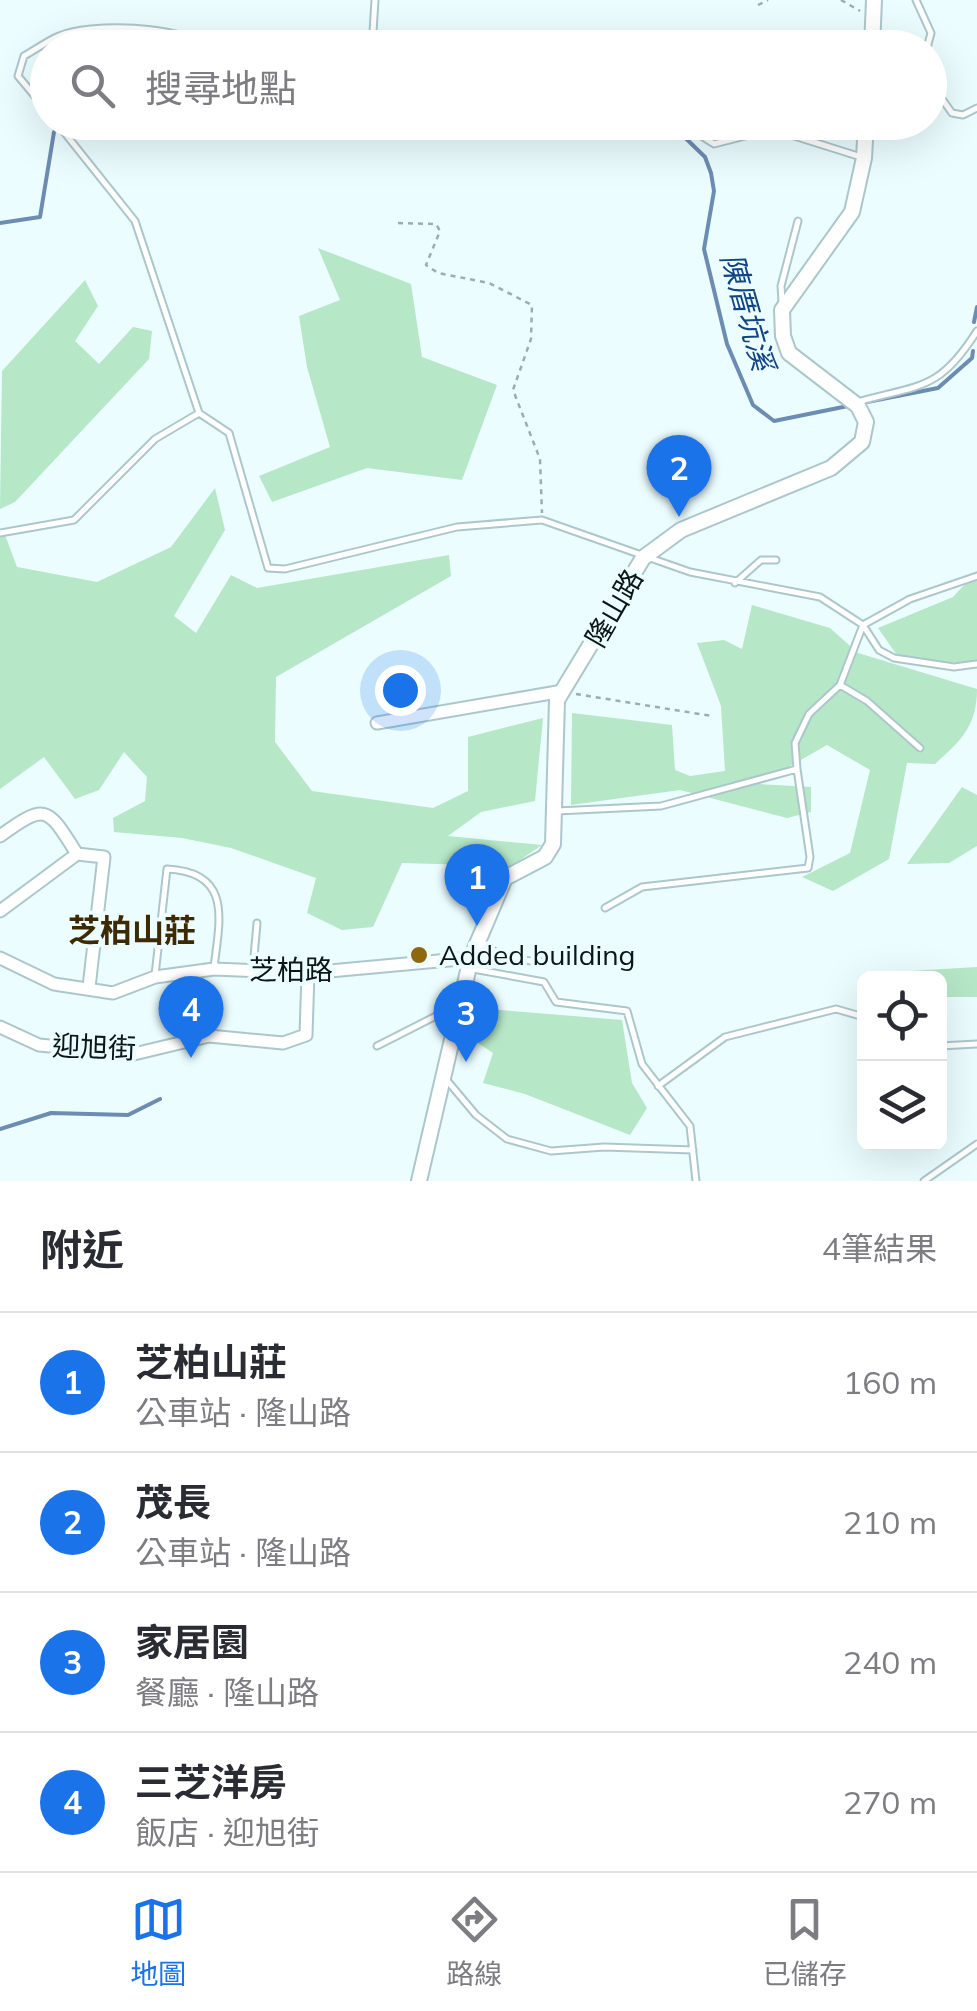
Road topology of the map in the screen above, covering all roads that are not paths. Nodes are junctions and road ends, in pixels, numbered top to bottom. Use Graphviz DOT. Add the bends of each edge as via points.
graph roads {
  1 [pos="375,0"];
  2 [pos="874,0"];
  3 [pos="916,0"];
  4 [pos="113,30"];
  5 [pos="165,30"];
  6 [pos="373,30"];
  7 [pos="874,30"];
  8 [pos="930,30"];
  9 [pos="30,53"];
  10 [pos="30,90"];
  11 [pos="947,105"];
  12 [pos="977,108"];
  13 [pos="71,140"];
  14 [pos="807,140"];
  15 [pos="865,140"];
  16 [pos="864,158"];
  17 [pos="798,221"];
  18 [pos="782,310"];
  19 [pos="977,331"];
  20 [pos="856,404"];
  21 [pos="199,413"];
  22 [pos="0,533"];
  23 [pos="643,558"];
  24 [pos="776,560"];
  25 [pos="977,576"];
  26 [pos="734,582"];
  27 [pos="863,625"];
  28 [pos="977,664"];
  29 [pos="840,684"];
  30 [pos="563,690"];
  31 [pos="376,724"];
  32 [pos="920,748"];
  33 [pos="797,769"];
  34 [pos="557,811"];
  35 [pos="0,836"];
  36 [pos="77,854"];
  37 [pos="605,908"];
  38 [pos="0,911"];
  39 [pos="258,923"];
  40 [pos="478,942"];
  41 [pos="0,958"];
  42 [pos="544,962"];
  43 [pos="470,963"];
  44 [pos="214,969"];
  45 [pos="253,971"];
  46 [pos="308,973"];
  47 [pos="155,978"];
  48 [pos="89,988"];
  49 [pos="459,1014"];
  50 [pos="857,1015"];
  51 [pos="0,1027"];
  52 [pos="977,1044"];
  53 [pos="377,1046"];
  54 [pos="947,1046"];
  55 [pos="446,1078"];
  56 [pos="658,1086"];
  57 [pos="977,1144"];
  58 [pos="693,1150"];
  59 [pos="419,1181"];
  60 [pos="696,1181"];
  61 [pos="924,1181"];
  1 -- 6 [label="lane"];
  2 -- 7 [label="street"];
  3 -- 8 [label="lane"];
  4 -- 5 [label="lane"];
  9 -- 10 [label="lane" via="18,76"];
  11 -- 12 [label="lane" via="963,115"];
  13 -- 21 [label="lane" via="135,220"];
  14 -- 16 [label="lane"];
  15 -- 16 [label="street"];
  16 -- 18 [label="street" via="852,212"];
  17 -- 18 [label="lane" via="781,286"];
  18 -- 20 [label="street" via="790,353"];
  19 -- 20 [label="lane" via="955,366 937,380"];
  20 -- 23 [label="street, 隆山路" via="866,422 862,442 848,458 681,530"];
  21 -- 22 [label="lane" via="155,439 74,520"];
  21 -- 23 [label="lane" via="230,434 268,568 457,527 542,520"];
  23 -- 26 [label="lane"];
  23 -- 30 [label="street, 隆山路"];
  24 -- 26 [label="lane" via="761,560"];
  25 -- 27 [label="lane" via="910,599"];
  26 -- 27 [label="lane" via="820,597"];
  27 -- 28 [label="lane" via="879,650 894,658 954,668"];
  27 -- 29 [label="lane"];
  29 -- 32 [label="lane"];
  29 -- 33 [label="lane" via="809,714 795,742"];
  30 -- 31 [label="street"];
  30 -- 34 [label="street, 隆山路" via="557,700"];
  33 -- 34 [label="lane" via="661,806"];
  33 -- 37 [label="lane" via="808,868 642,887"];
  34 -- 40 [label="street, 隆山路" via="553,844 506,878"];
  35 -- 36 [label="street" via="43,811"];
  36 -- 38 [label="street"];
  36 -- 48 [label="street" via="104,857"];
  39 -- 45 [label="lane"];
  40 -- 42 [label="lane" via="509,960"];
  40 -- 43 [label="street, 隆山路"];
  41 -- 48 [label="street, 芝柏路" via="54,984"];
  43 -- 46 [label="street, 芝柏路"];
  43 -- 49 [label="street, 隆山路"];
  43 -- 56 [label="lane" via="544,982 556,1002 627,1011 642,1064"];
  44 -- 45 [label="street, 芝柏路"];
  44 -- 47 [label="street, 芝柏路"];
  44 -- 47 [label="lane" via="221,907 193,870 167,869"];
  45 -- 46 [label="street, 芝柏路"];
  46 -- 51 [label="street, 迎旭街" via="306,1035 283,1044 209,1036 134,1054 39,1045"];
  47 -- 48 [label="street, 芝柏路" via="113,992"];
  49 -- 53 [label="lane" via="434,1017"];
  49 -- 55 [label="street, 隆山路"];
  50 -- 56 [label="lane" via="836,1010 724,1036"];
  52 -- 54 [label="lane"];
  55 -- 58 [label="lane" via="507,1139 551,1152 604,1146"];
  55 -- 59 [label="street, 隆山路"];
  56 -- 58 [label="lane" via="690,1126"];
  57 -- 61 [label="lane"];
  58 -- 60 [label="lane"];
}
